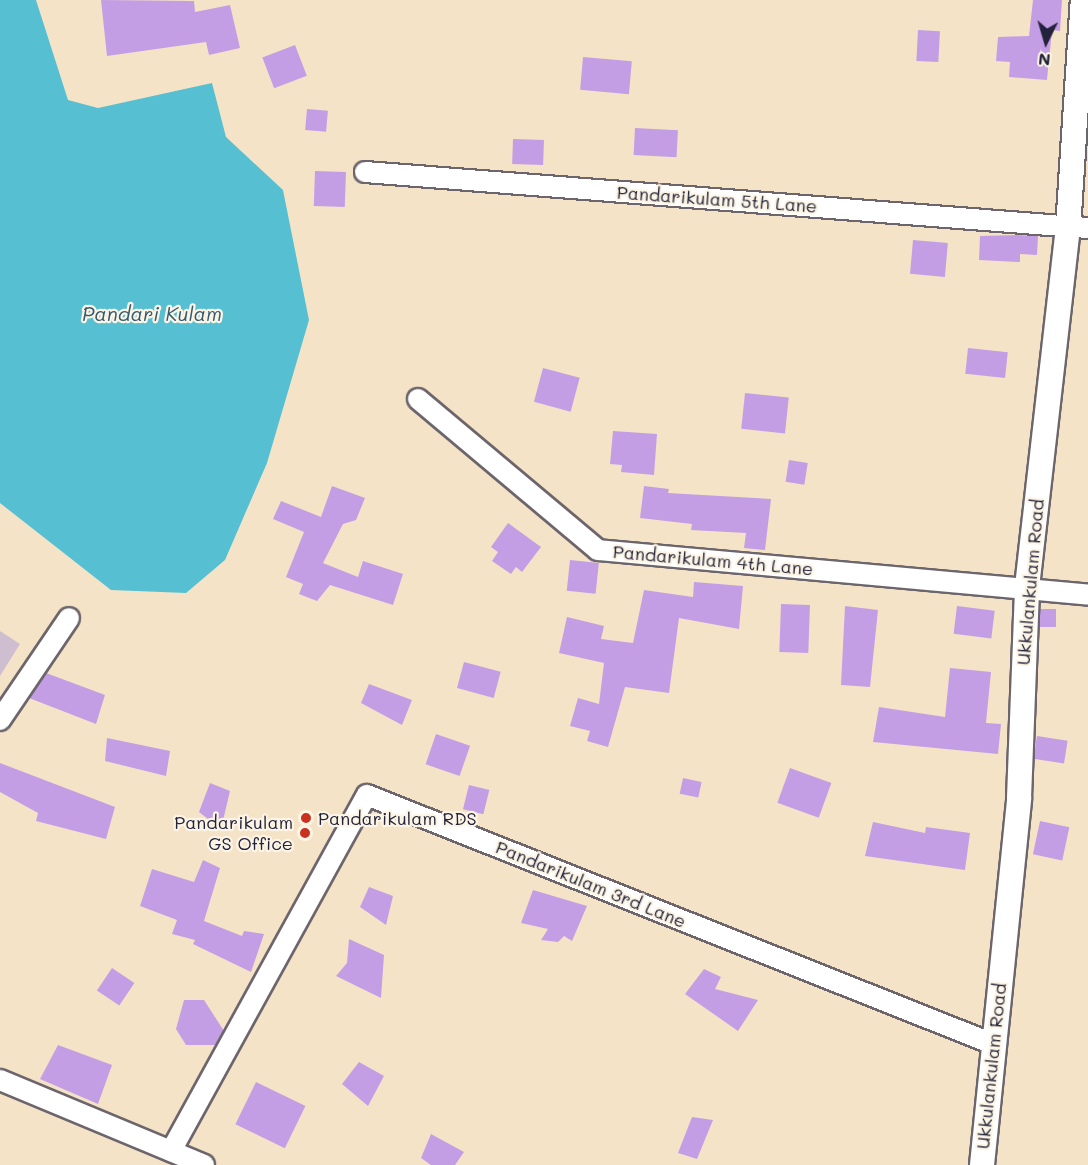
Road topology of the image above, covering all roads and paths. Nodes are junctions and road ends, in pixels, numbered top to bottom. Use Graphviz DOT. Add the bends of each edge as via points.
graph roads {
  1 [pos="1083,0"];
  2 [pos="365,172"];
  3 [pos="1078,228"];
  4 [pos="418,399"];
  5 [pos="1027,587"];
  6 [pos="1088,595"];
  7 [pos="69,618"];
  8 [pos="0,720"];
  9 [pos="993,1044"];
  10 [pos="0,1080"];
  11 [pos="171,1151"];
  12 [pos="204,1165"];
  13 [pos="982,1165"];
  1 -- 3 [label="street, Ukkulankulam Road"];
  2 -- 3 [label="street, Pandarikulam 5th Lane"];
  3 -- 5 [label="street, Ukkulankulam Road"];
  4 -- 5 [label="street, Pandarikulam 4th Lane" via="598,550"];
  5 -- 6 [label="street, Pandarikulam 4th Lane"];
  5 -- 9 [label="street, Ukkulankulam Road" via="1019,798"];
  7 -- 8 [label="street"];
  9 -- 11 [label="street, Pandarikulam 3rd Lane" via="367,795"];
  9 -- 13 [label="street, Ukkulankulam Road"];
  10 -- 11 [label="street"];
  11 -- 12 [label="street"];
}
